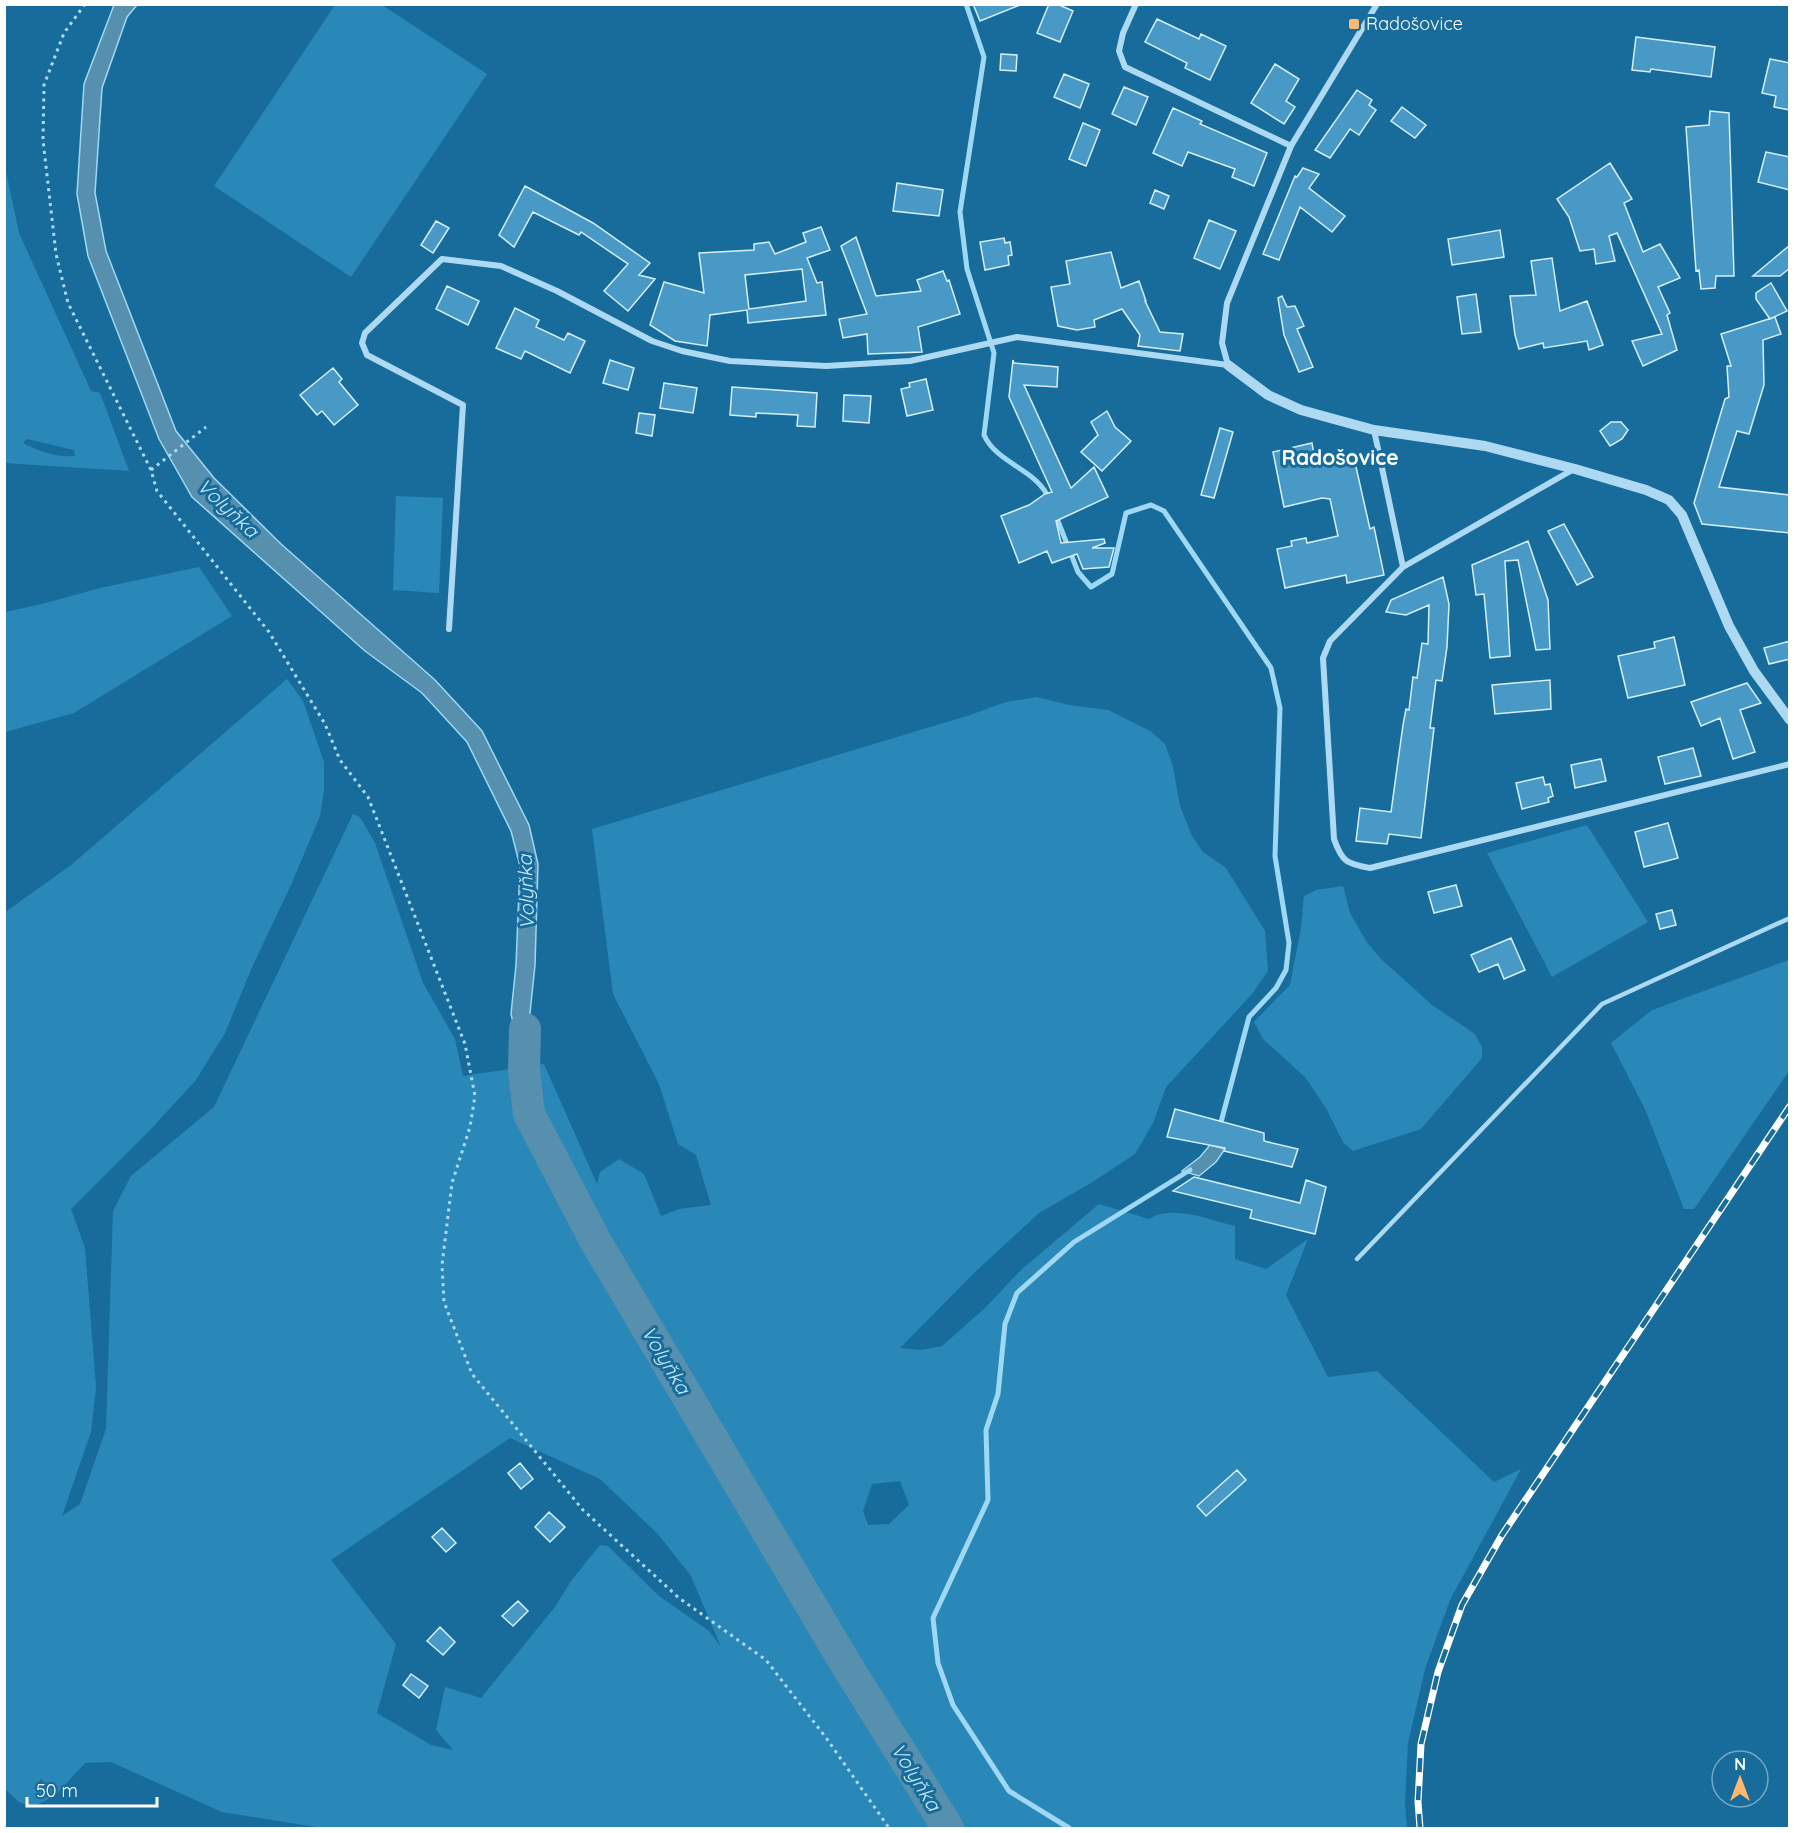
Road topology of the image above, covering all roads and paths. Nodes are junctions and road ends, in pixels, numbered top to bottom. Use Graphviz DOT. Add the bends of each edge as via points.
graph roads {
  1 [pos="84,4"];
  2 [pos="1136,4"];
  3 [pos="1377,4"];
  4 [pos="1291,146"];
  5 [pos="1228,365"];
  6 [pos="206,427"];
  7 [pos="1374,430"];
  8 [pos="1575,469"];
  9 [pos="151,470"];
  10 [pos="1403,567"];
  11 [pos="449,630"];
  12 [pos="1790,720"];
  13 [pos="1790,765"];
  14 [pos="1790,918"];
  15 [pos="1357,1259"];
  16 [pos="889,1828"];
  1 -- 9 [label="path" via="64,33 44,85 43,140 56,254 68,303"];
  2 -- 4 [label="street" via="1119,51 1125,67"];
  3 -- 4 [label="street"];
  4 -- 5 [label="street" via="1227,303 1222,342"];
  5 -- 7 [label="street" via="1268,395 1301,410"];
  5 -- 11 [label="street" via="1017,337 910,361 837,366 730,361 652,341 501,266 442,259 365,333 362,343 368,355 463,405"];
  6 -- 9 [label="path"];
  7 -- 8 [label="street" via="1485,446"];
  7 -- 10 [label="street"];
  8 -- 10 [label="street"];
  8 -- 12 [label="street" via="1646,490 1669,500 1682,515 1729,626 1754,671"];
  9 -- 16 [label="path" via="157,491 269,632 325,724 340,760 368,797 465,1044 475,1096 470,1127 452,1183 442,1265 444,1302 472,1374 583,1510 679,1598 766,1660"];
  10 -- 13 [label="street" via="1330,641 1323,658 1334,839 1339,855 1350,864 1370,868"];
  14 -- 15 [label="lane" via="1602,1004"];
}
